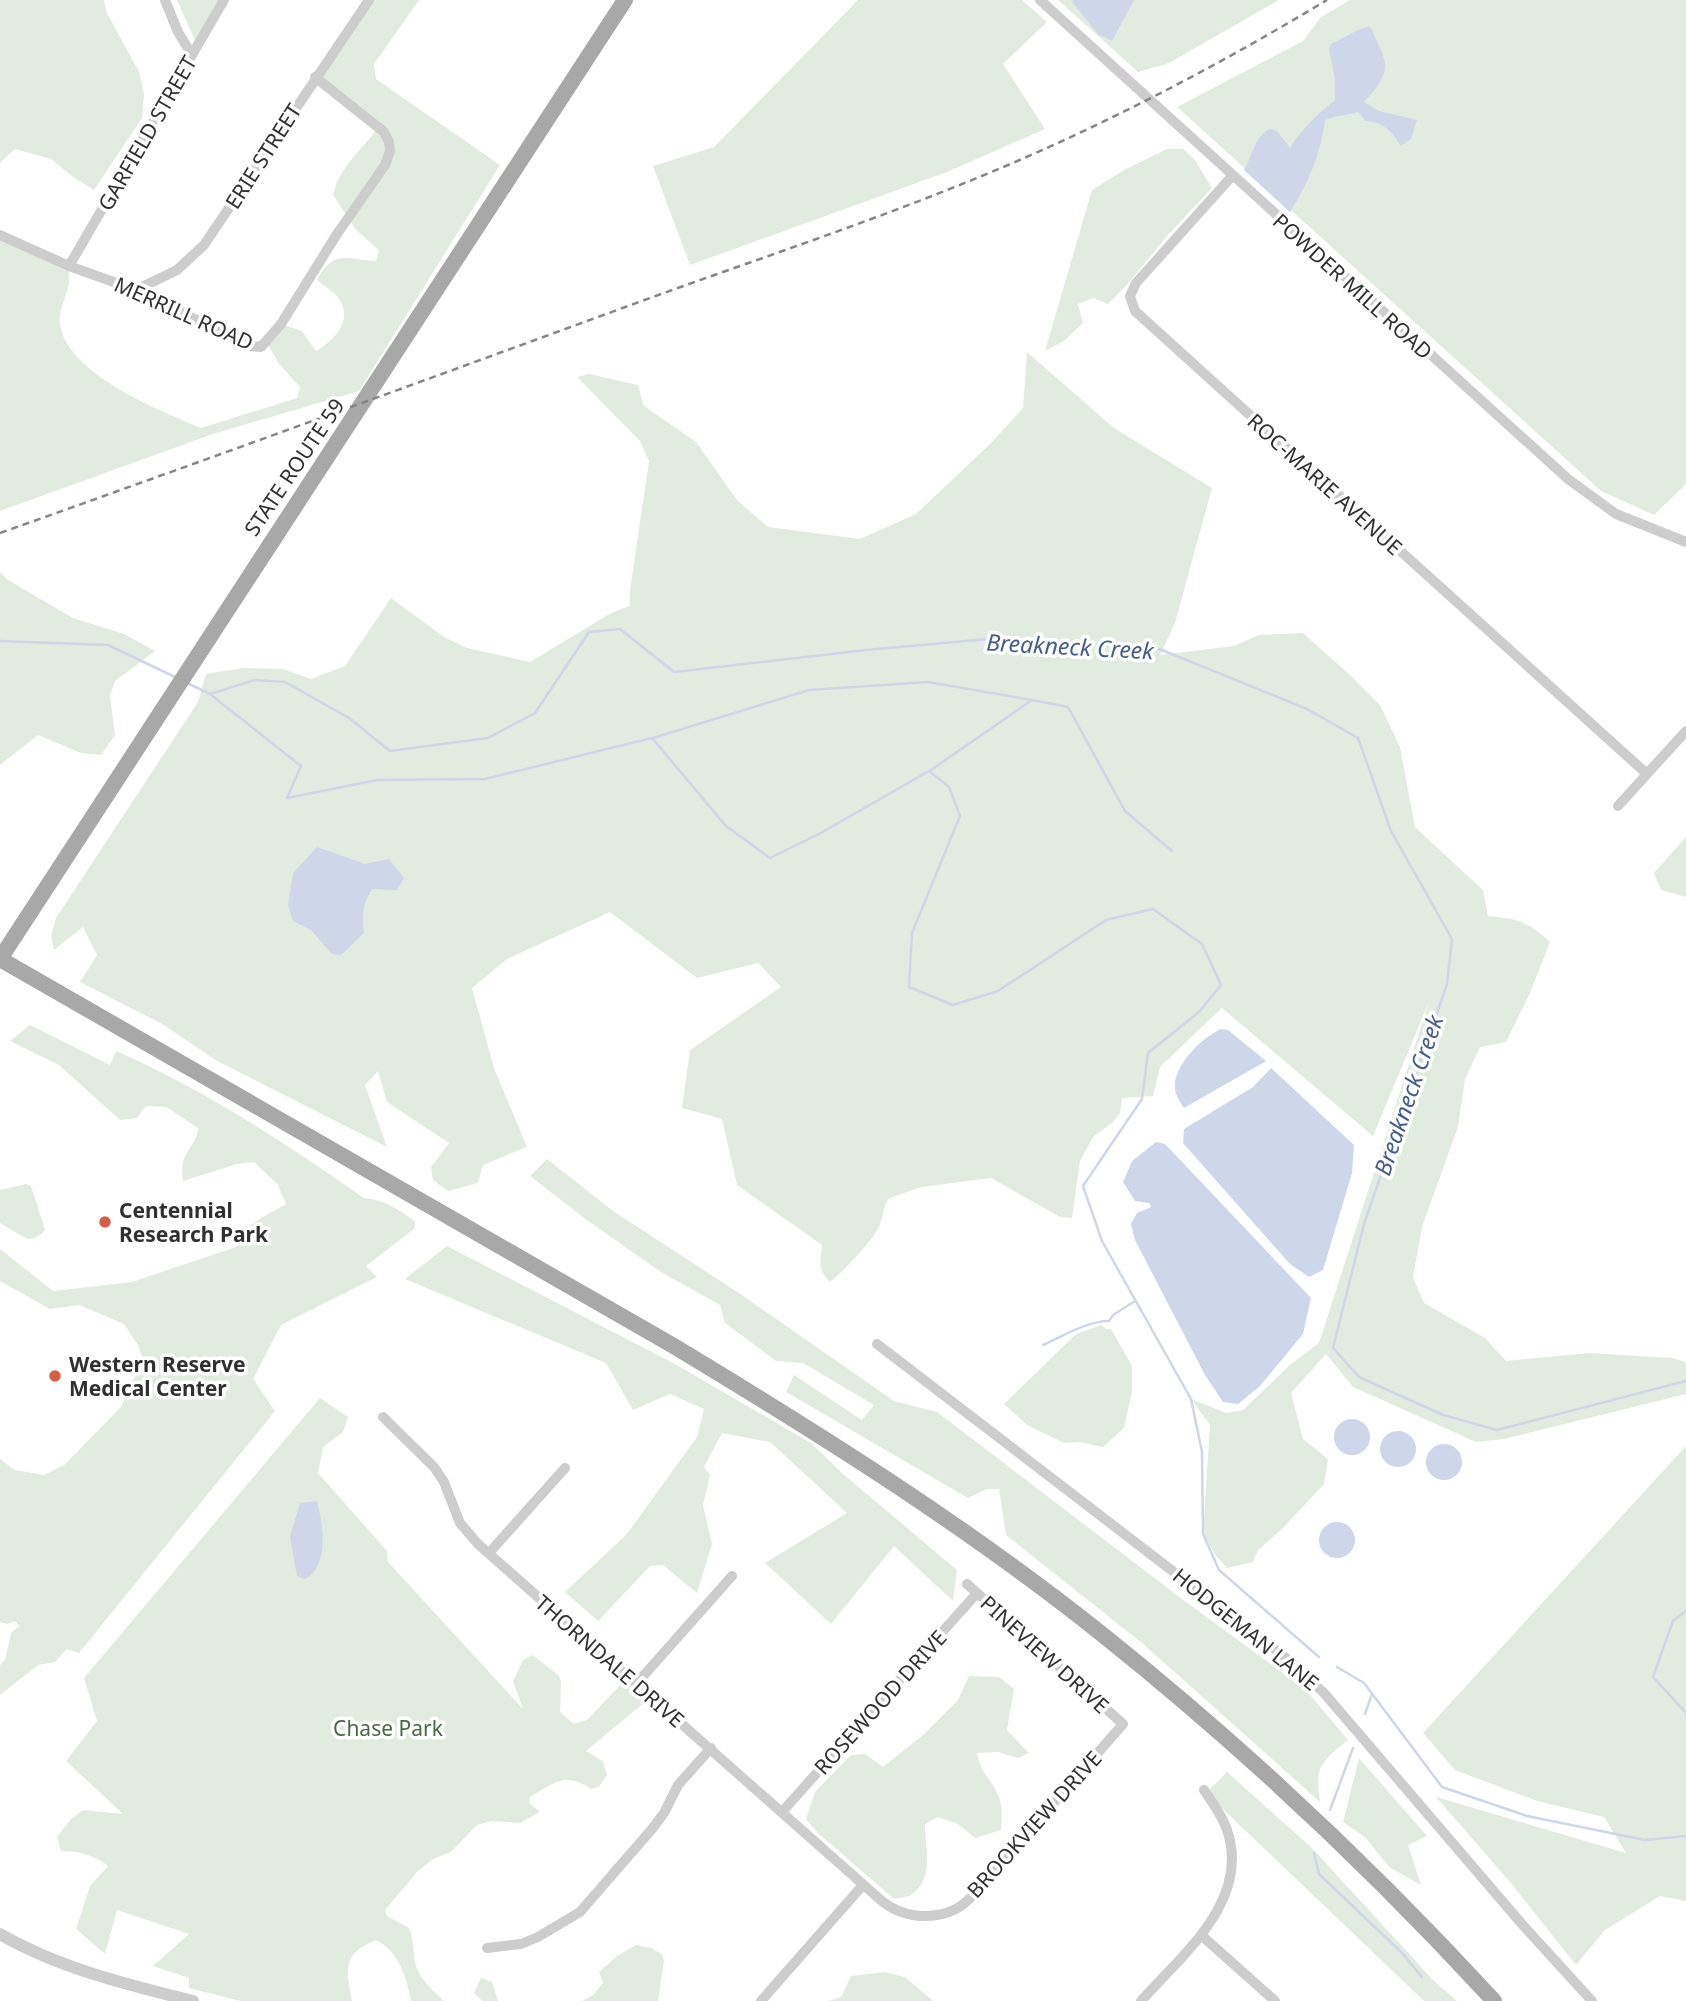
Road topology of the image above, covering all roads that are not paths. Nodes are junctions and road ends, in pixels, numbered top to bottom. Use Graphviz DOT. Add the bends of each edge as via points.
graph roads {
  1 [pos="165,0"];
  2 [pos="224,0"];
  3 [pos="369,0"];
  4 [pos="625,0"];
  5 [pos="1040,0"];
  6 [pos="192,55"];
  7 [pos="316,77"];
  8 [pos="1233,175"];
  9 [pos="0,235"];
  10 [pos="69,267"];
  11 [pos="136,290"];
  12 [pos="1686,542"];
  13 [pos="1686,731"];
  14 [pos="1647,774"];
  15 [pos="1618,806"];
  16 [pos="0,959"];
  17 [pos="877,1344"];
  18 [pos="383,1417"];
  19 [pos="565,1468"];
  20 [pos="489,1553"];
  21 [pos="732,1576"];
  22 [pos="967,1584"];
  23 [pos="977,1593"];
  24 [pos="637,1683"];
  25 [pos="1124,1724"];
  26 [pos="711,1748"];
  27 [pos="1204,1790"];
  28 [pos="782,1812"];
  29 [pos="863,1885"];
  30 [pos="0,1934"];
  31 [pos="1201,1935"];
  32 [pos="486,1948"];
  33 [pos="193,2001"];
  34 [pos="761,2001"];
  35 [pos="1140,2001"];
  36 [pos="1275,2001"];
  37 [pos="1494,2001"];
  38 [pos="1592,2001"];
  1 -- 6 [label="street"];
  2 -- 6 [label="street, GARFIELD STREET"];
  3 -- 7 [label="street, ERIE STREET"];
  4 -- 16 [label="main road, STATE ROUTE 59"];
  5 -- 8 [label="street, POWDER MILL ROAD"];
  6 -- 10 [label="street, GARFIELD STREET"];
  7 -- 11 [label="street, ERIE STREET" via="204,244 177,270"];
  7 -- 11 [label="street, MERRILL ROAD" via="384,132 390,151 281,324 261,348"];
  8 -- 12 [label="street, POWDER MILL ROAD" via="1568,480 1616,514"];
  8 -- 14 [label="street, ROC-MARIE AVENUE" via="1136,283 1130,296 1135,311"];
  9 -- 10 [label="street, MERRILL ROAD"];
  10 -- 11 [label="street, MERRILL ROAD"];
  13 -- 14 [label="street"];
  14 -- 15 [label="street"];
  16 -- 37 [label="main road" via="672,1345 931,1510 1101,1634 1235,1746 1344,1845"];
  17 -- 38 [label="street, HODGEMAN LANE" via="1303,1672"];
  18 -- 20 [label="street, THORNDALE DRIVE" via="434,1467 460,1523"];
  19 -- 20 [label="street"];
  20 -- 24 [label="street, THORNDALE DRIVE"];
  21 -- 24 [label="street"];
  22 -- 23 [label="street, PINEVIEW DRIVE"];
  23 -- 25 [label="street, PINEVIEW DRIVE"];
  23 -- 28 [label="street, ROSEWOOD DRIVE"];
  24 -- 26 [label="street, THORNDALE DRIVE"];
  25 -- 29 [label="street, BROOKVIEW DRIVE" via="957,1908 934,1916 908,1914 892,1909"];
  26 -- 28 [label="street, THORNDALE DRIVE"];
  26 -- 32 [label="street" via="678,1785 664,1814 580,1912 521,1944"];
  27 -- 31 [label="street" via="1227,1829 1233,1859 1224,1900"];
  28 -- 29 [label="street, THORNDALE DRIVE"];
  29 -- 34 [label="street"];
  30 -- 33 [label="street" via="70,1965"];
  31 -- 35 [label="street"];
  31 -- 36 [label="street"];
}
